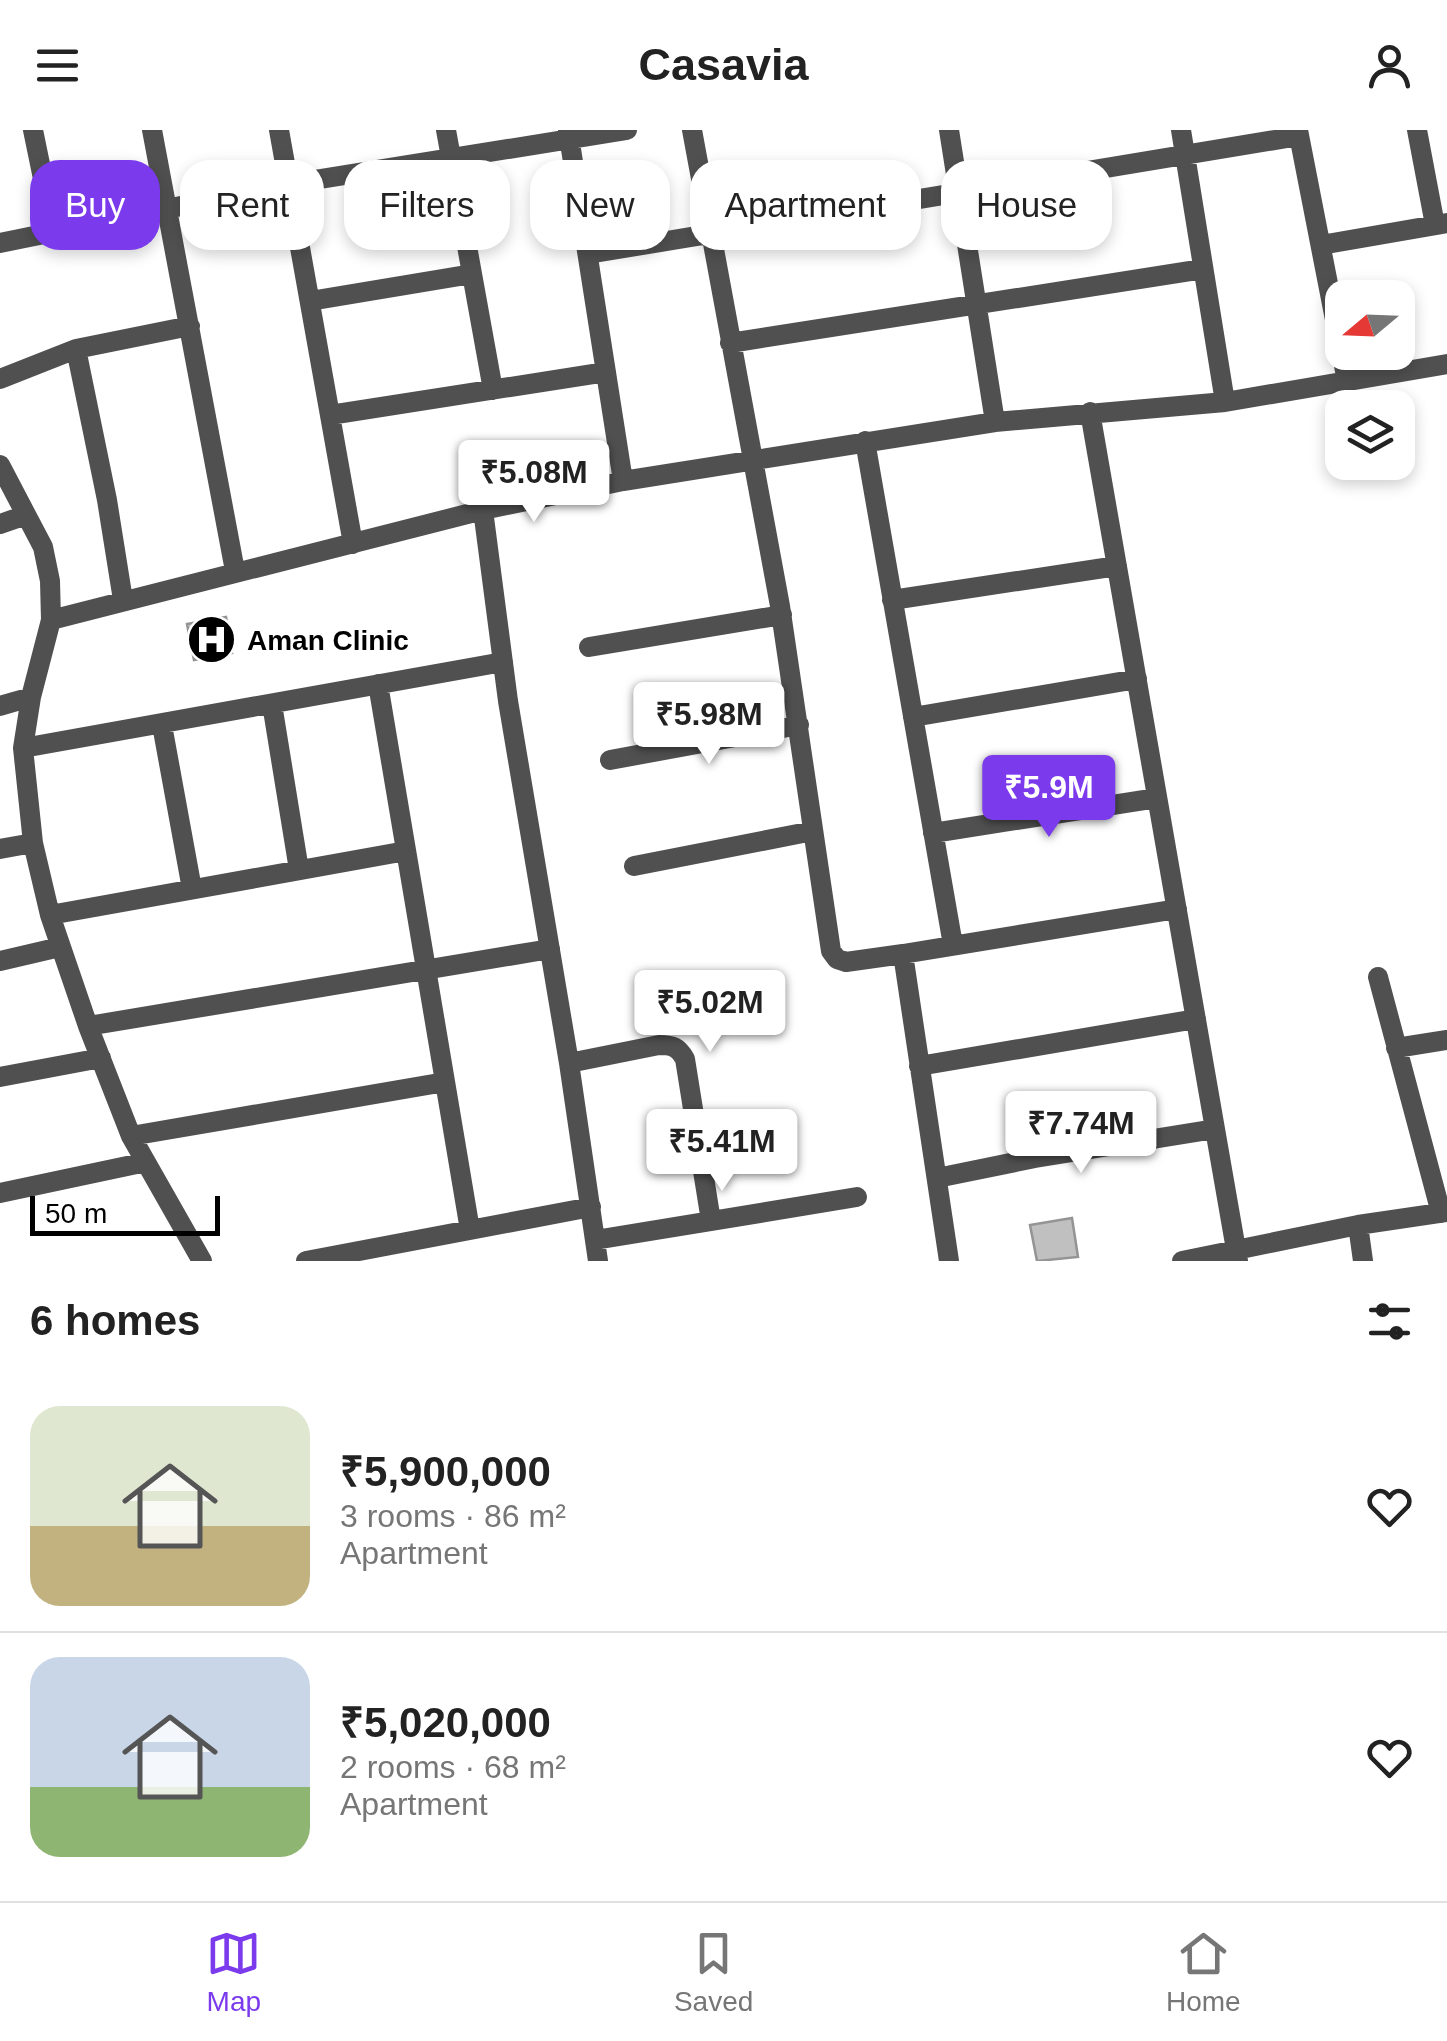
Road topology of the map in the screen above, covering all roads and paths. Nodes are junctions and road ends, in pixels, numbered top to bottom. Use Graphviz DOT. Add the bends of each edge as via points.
graph roads {
  1 [pos="33,130"];
  2 [pos="152,130"];
  3 [pos="279,130"];
  4 [pos="446,130"];
  5 [pos="627,130"];
  6 [pos="692,130"];
  7 [pos="949,130"];
  8 [pos="1182,130"];
  9 [pos="1417,130"];
  10 [pos="1298,133"];
  11 [pos="569,135"];
  12 [pos="1185,156"];
  13 [pos="39,160"];
  14 [pos="285,160"];
  15 [pos="451,160"];
  16 [pos="698,160"];
  17 [pos="953,160"];
  18 [pos="1112,167"];
  19 [pos="180,206"];
  20 [pos="168,208"];
  21 [pos="160,210"];
  22 [pos="1441,224"];
  23 [pos="30,237"];
  24 [pos="690,237"];
  25 [pos="0,243"];
  26 [pos="1321,245"];
  27 [pos="301,250"];
  28 [pos="468,250"];
  29 [pos="714,250"];
  30 [pos="966,250"];
  31 [pos="588,254"];
  32 [pos="1203,269"];
  33 [pos="472,274"];
  34 [pos="310,301"];
  35 [pos="974,304"];
  36 [pos="190,326"];
  37 [pos="730,342"];
  38 [pos="76,350"];
  39 [pos="1447,364"];
  40 [pos="606,372"];
  41 [pos="0,379"];
  42 [pos="1347,380"];
  43 [pos="493,390"];
  44 [pos="1226,402"];
  45 [pos="1090,412"];
  46 [pos="330,416"];
  47 [pos="994,422"];
  48 [pos="865,441"];
  49 [pos="751,458"];
  50 [pos="0,465"];
  51 [pos="623,481"];
  52 [pos="483,510"];
  53 [pos="26,515"];
  54 [pos="0,524"];
  55 [pos="353,544"];
  56 [pos="1116,566"];
  57 [pos="235,571"];
  58 [pos="123,600"];
  59 [pos="892,600"];
  60 [pos="782,616"];
  61 [pos="52,620"];
  62 [pos="589,647"];
  63 [pos="503,662"];
  64 [pos="1136,679"];
  65 [pos="378,684"];
  66 [pos="31,697"];
  67 [pos="272,704"];
  68 [pos="0,706"];
  69 [pos="913,717"];
  70 [pos="162,725"];
  71 [pos="798,725"];
  72 [pos="23,748"];
  73 [pos="610,760"];
  74 [pos="1157,798"];
  75 [pos="813,832"];
  76 [pos="933,833"];
  77 [pos="33,843"];
  78 [pos="0,849"];
  79 [pos="406,851"];
  80 [pos="634,866"];
  81 [pos="299,870"];
  82 [pos="192,889"];
  83 [pos="1177,910"];
  84 [pos="50,915"];
  85 [pos="953,946"];
  86 [pos="60,947"];
  87 [pos="550,949"];
  88 [pos="903,954"];
  89 [pos="0,960"];
  90 [pos="426,968"];
  91 [pos="1378,977"];
  92 [pos="1196,1018"];
  93 [pos="88,1026"];
  94 [pos="1447,1040"];
  95 [pos="1396,1048"];
  96 [pos="101,1058"];
  97 [pos="569,1063"];
  98 [pos="920,1066"];
  99 [pos="0,1077"];
  100 [pos="445,1082"];
  101 [pos="1216,1129"];
  102 [pos="131,1136"];
  103 [pos="146,1162"];
  104 [pos="938,1178"];
  105 [pos="0,1193"];
  106 [pos="857,1197"];
  107 [pos="591,1207"];
  108 [pos="1444,1213"];
  109 [pos="712,1221"];
  110 [pos="1358,1226"];
  111 [pos="470,1230"];
  112 [pos="596,1250"];
  113 [pos="1238,1256"];
  114 [pos="202,1261"];
  115 [pos="306,1261"];
  116 [pos="949,1261"];
  117 [pos="1182,1261"];
  118 [pos="1362,1261"];
  1 -- 13 [label="street"];
  2 -- 20 [label="street"];
  3 -- 14 [label="street"];
  4 -- 15 [label="street"];
  5 -- 11 [label="street"];
  6 -- 16 [label="street"];
  7 -- 17 [label="street"];
  8 -- 12 [label="street"];
  9 -- 22 [label="street"];
  10 -- 12 [label="street"];
  10 -- 26 [label="street"];
  11 -- 15 [label="street"];
  11 -- 31 [label="street"];
  12 -- 18 [label="street"];
  12 -- 32 [label="street"];
  19 -- 20 [label="street"];
  20 -- 21 [label="street"];
  20 -- 36 [label="street"];
  22 -- 26 [label="street"];
  23 -- 25 [label="street"];
  24 -- 31 [label="street"];
  26 -- 42 [label="street"];
  27 -- 34 [label="street"];
  28 -- 33 [label="street"];
  29 -- 37 [label="street"];
  30 -- 35 [label="street"];
  31 -- 40 [label="street"];
  32 -- 35 [label="street"];
  32 -- 44 [label="street"];
  33 -- 34 [label="street"];
  33 -- 43 [label="street"];
  34 -- 46 [label="street"];
  35 -- 37 [label="street"];
  35 -- 47 [label="street"];
  36 -- 38 [label="street"];
  36 -- 57 [label="street"];
  37 -- 49 [label="street"];
  38 -- 41 [label="street"];
  38 -- 58 [label="street"];
  39 -- 42 [label="street"];
  40 -- 43 [label="street"];
  40 -- 51 [label="street"];
  42 -- 44 [label="street"];
  43 -- 46 [label="street"];
  44 -- 45 [label="street"];
  45 -- 47 [label="street"];
  45 -- 56 [label="street"];
  46 -- 55 [label="street"];
  47 -- 48 [label="street"];
  48 -- 49 [label="street"];
  48 -- 59 [label="street"];
  49 -- 51 [label="street"];
  49 -- 60 [label="street"];
  50 -- 53 [label="street"];
  51 -- 52 [label="street"];
  52 -- 55 [label="street"];
  52 -- 63 [label="street"];
  53 -- 54 [label="street"];
  53 -- 61 [label="street" via="43,547"];
  55 -- 57 [label="street"];
  56 -- 59 [label="street"];
  56 -- 64 [label="street"];
  57 -- 58 [label="street"];
  58 -- 61 [label="street"];
  59 -- 69 [label="street"];
  60 -- 62 [label="street"];
  60 -- 71 [label="street"];
  61 -- 66 [label="street"];
  63 -- 65 [label="street"];
  63 -- 87 [label="street"];
  64 -- 69 [label="street"];
  64 -- 74 [label="street"];
  65 -- 67 [label="street"];
  65 -- 79 [label="street"];
  66 -- 68 [label="street"];
  66 -- 72 [label="street"];
  67 -- 70 [label="street"];
  67 -- 81 [label="street"];
  69 -- 76 [label="street"];
  70 -- 72 [label="street"];
  70 -- 82 [label="street"];
  71 -- 73 [label="street"];
  71 -- 75 [label="street"];
  72 -- 77 [label="street"];
  74 -- 76 [label="street"];
  74 -- 83 [label="street"];
  75 -- 80 [label="street"];
  75 -- 88 [label="street" via="837,960"];
  76 -- 85 [label="street"];
  77 -- 78 [label="street"];
  77 -- 84 [label="street"];
  79 -- 81 [label="street"];
  79 -- 90 [label="street"];
  81 -- 82 [label="street"];
  82 -- 84 [label="street"];
  83 -- 85 [label="street"];
  83 -- 92 [label="street"];
  84 -- 86 [label="street"];
  85 -- 88 [label="street"];
  86 -- 89 [label="street"];
  86 -- 93 [label="street"];
  87 -- 90 [label="street"];
  87 -- 97 [label="street"];
  88 -- 98 [label="street"];
  90 -- 93 [label="street"];
  90 -- 100 [label="street"];
  91 -- 95 [label="street"];
  92 -- 98 [label="street"];
  92 -- 101 [label="street"];
  93 -- 96 [label="street"];
  94 -- 95 [label="street"];
  95 -- 108 [label="street"];
  96 -- 99 [label="street"];
  96 -- 102 [label="street"];
  97 -- 107 [label="street"];
  97 -- 109 [label="street" via="659,1046 680,1050"];
  98 -- 104 [label="street"];
  100 -- 102 [label="street"];
  100 -- 111 [label="street"];
  101 -- 104 [label="street"];
  101 -- 113 [label="street"];
  102 -- 103 [label="street"];
  103 -- 105 [label="street"];
  103 -- 114 [label="street"];
  104 -- 116 [label="street"];
  106 -- 109 [label="street"];
  107 -- 111 [label="street"];
  107 -- 112 [label="street"];
  108 -- 110 [label="street"];
  109 -- 112 [label="street"];
  110 -- 113 [label="street"];
  110 -- 118 [label="street"];
  111 -- 115 [label="street"];
  113 -- 117 [label="street"];
}
